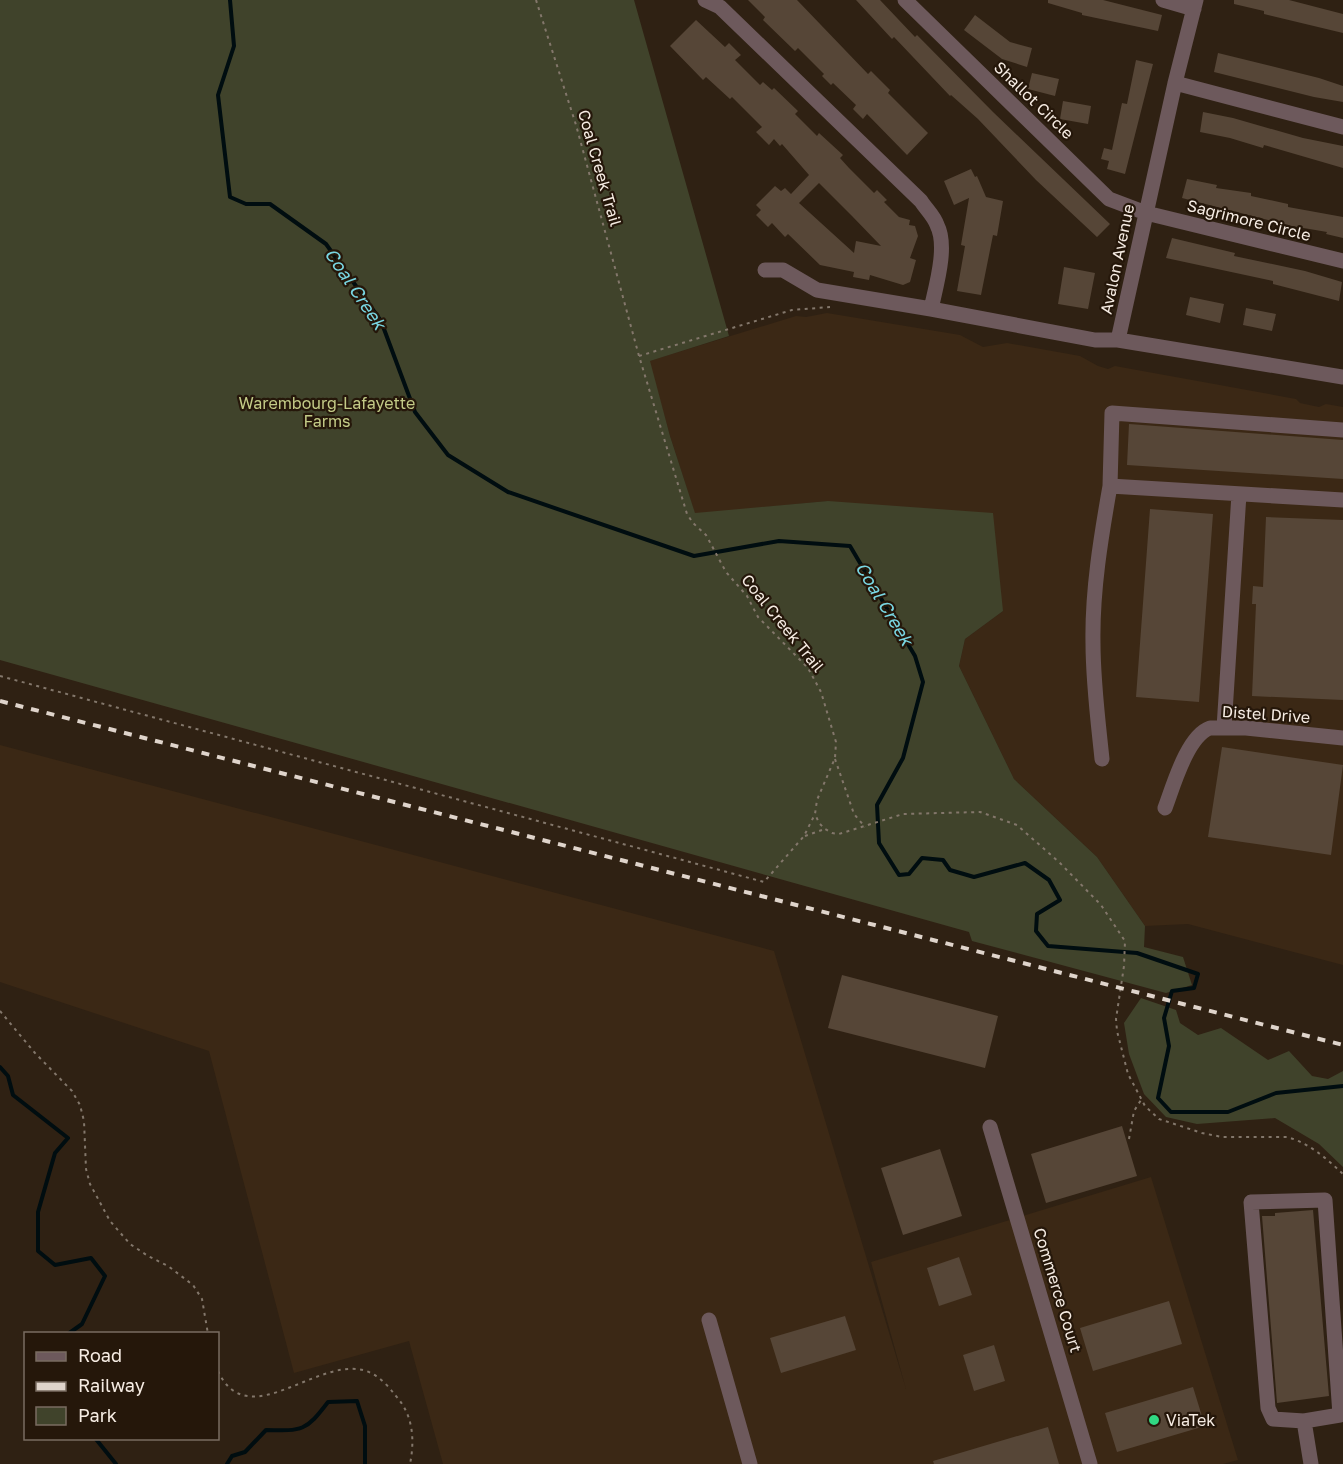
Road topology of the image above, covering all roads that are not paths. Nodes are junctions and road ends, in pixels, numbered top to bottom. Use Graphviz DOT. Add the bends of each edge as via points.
graph roads {
  1 [pos="705,0"];
  2 [pos="905,0"];
  3 [pos="1163,0"];
  4 [pos="1195,4"];
  5 [pos="1175,83"];
  6 [pos="1343,128"];
  7 [pos="1146,213"];
  8 [pos="1343,261"];
  9 [pos="765,270"];
  10 [pos="931,309"];
  11 [pos="1118,340"];
  12 [pos="1343,377"];
  13 [pos="1343,430"];
  14 [pos="1110,486"];
  15 [pos="1239,494"];
  16 [pos="1343,500"];
  17 [pos="1224,728"];
  18 [pos="1343,738"];
  19 [pos="1102,759"];
  20 [pos="1165,808"];
  21 [pos="990,1127"];
  22 [pos="709,1320"];
  23 [pos="1304,1422"];
  24 [pos="750,1464"];
  25 [pos="1090,1464"];
  26 [pos="1311,1464"];
  1 -- 10 [label="street" via="720,7 921,201 938,226 942,254"];
  2 -- 7 [label="street, Shallot Circle" via="1109,199"];
  3 -- 4 [label="street"];
  4 -- 5 [label="street, Avalon Avenue"];
  5 -- 6 [label="street"];
  5 -- 7 [label="street, Avalon Avenue"];
  7 -- 8 [label="street, Sagrimore Circle"];
  7 -- 11 [label="street, Avalon Avenue"];
  9 -- 10 [label="street" via="783,270 817,290"];
  10 -- 11 [label="street" via="1095,340"];
  11 -- 12 [label="street, Avalon Avenue"];
  13 -- 14 [label="street" via="1112,412"];
  14 -- 15 [label="street"];
  14 -- 19 [label="street" via="1099,547 1093,640"];
  15 -- 16 [label="street"];
  15 -- 17 [label="street"];
  17 -- 18 [label="street, Distel Drive"];
  17 -- 20 [label="street, Distel Drive" via="1210,728 1197,736 1178,771"];
  21 -- 25 [label="street, Commerce Court"];
  22 -- 24 [label="street"];
  23 -- 23 [label="street" via="1274,1419 1268,1408 1251,1202 1325,1200 1340,1415"];
  23 -- 26 [label="street"];
}
